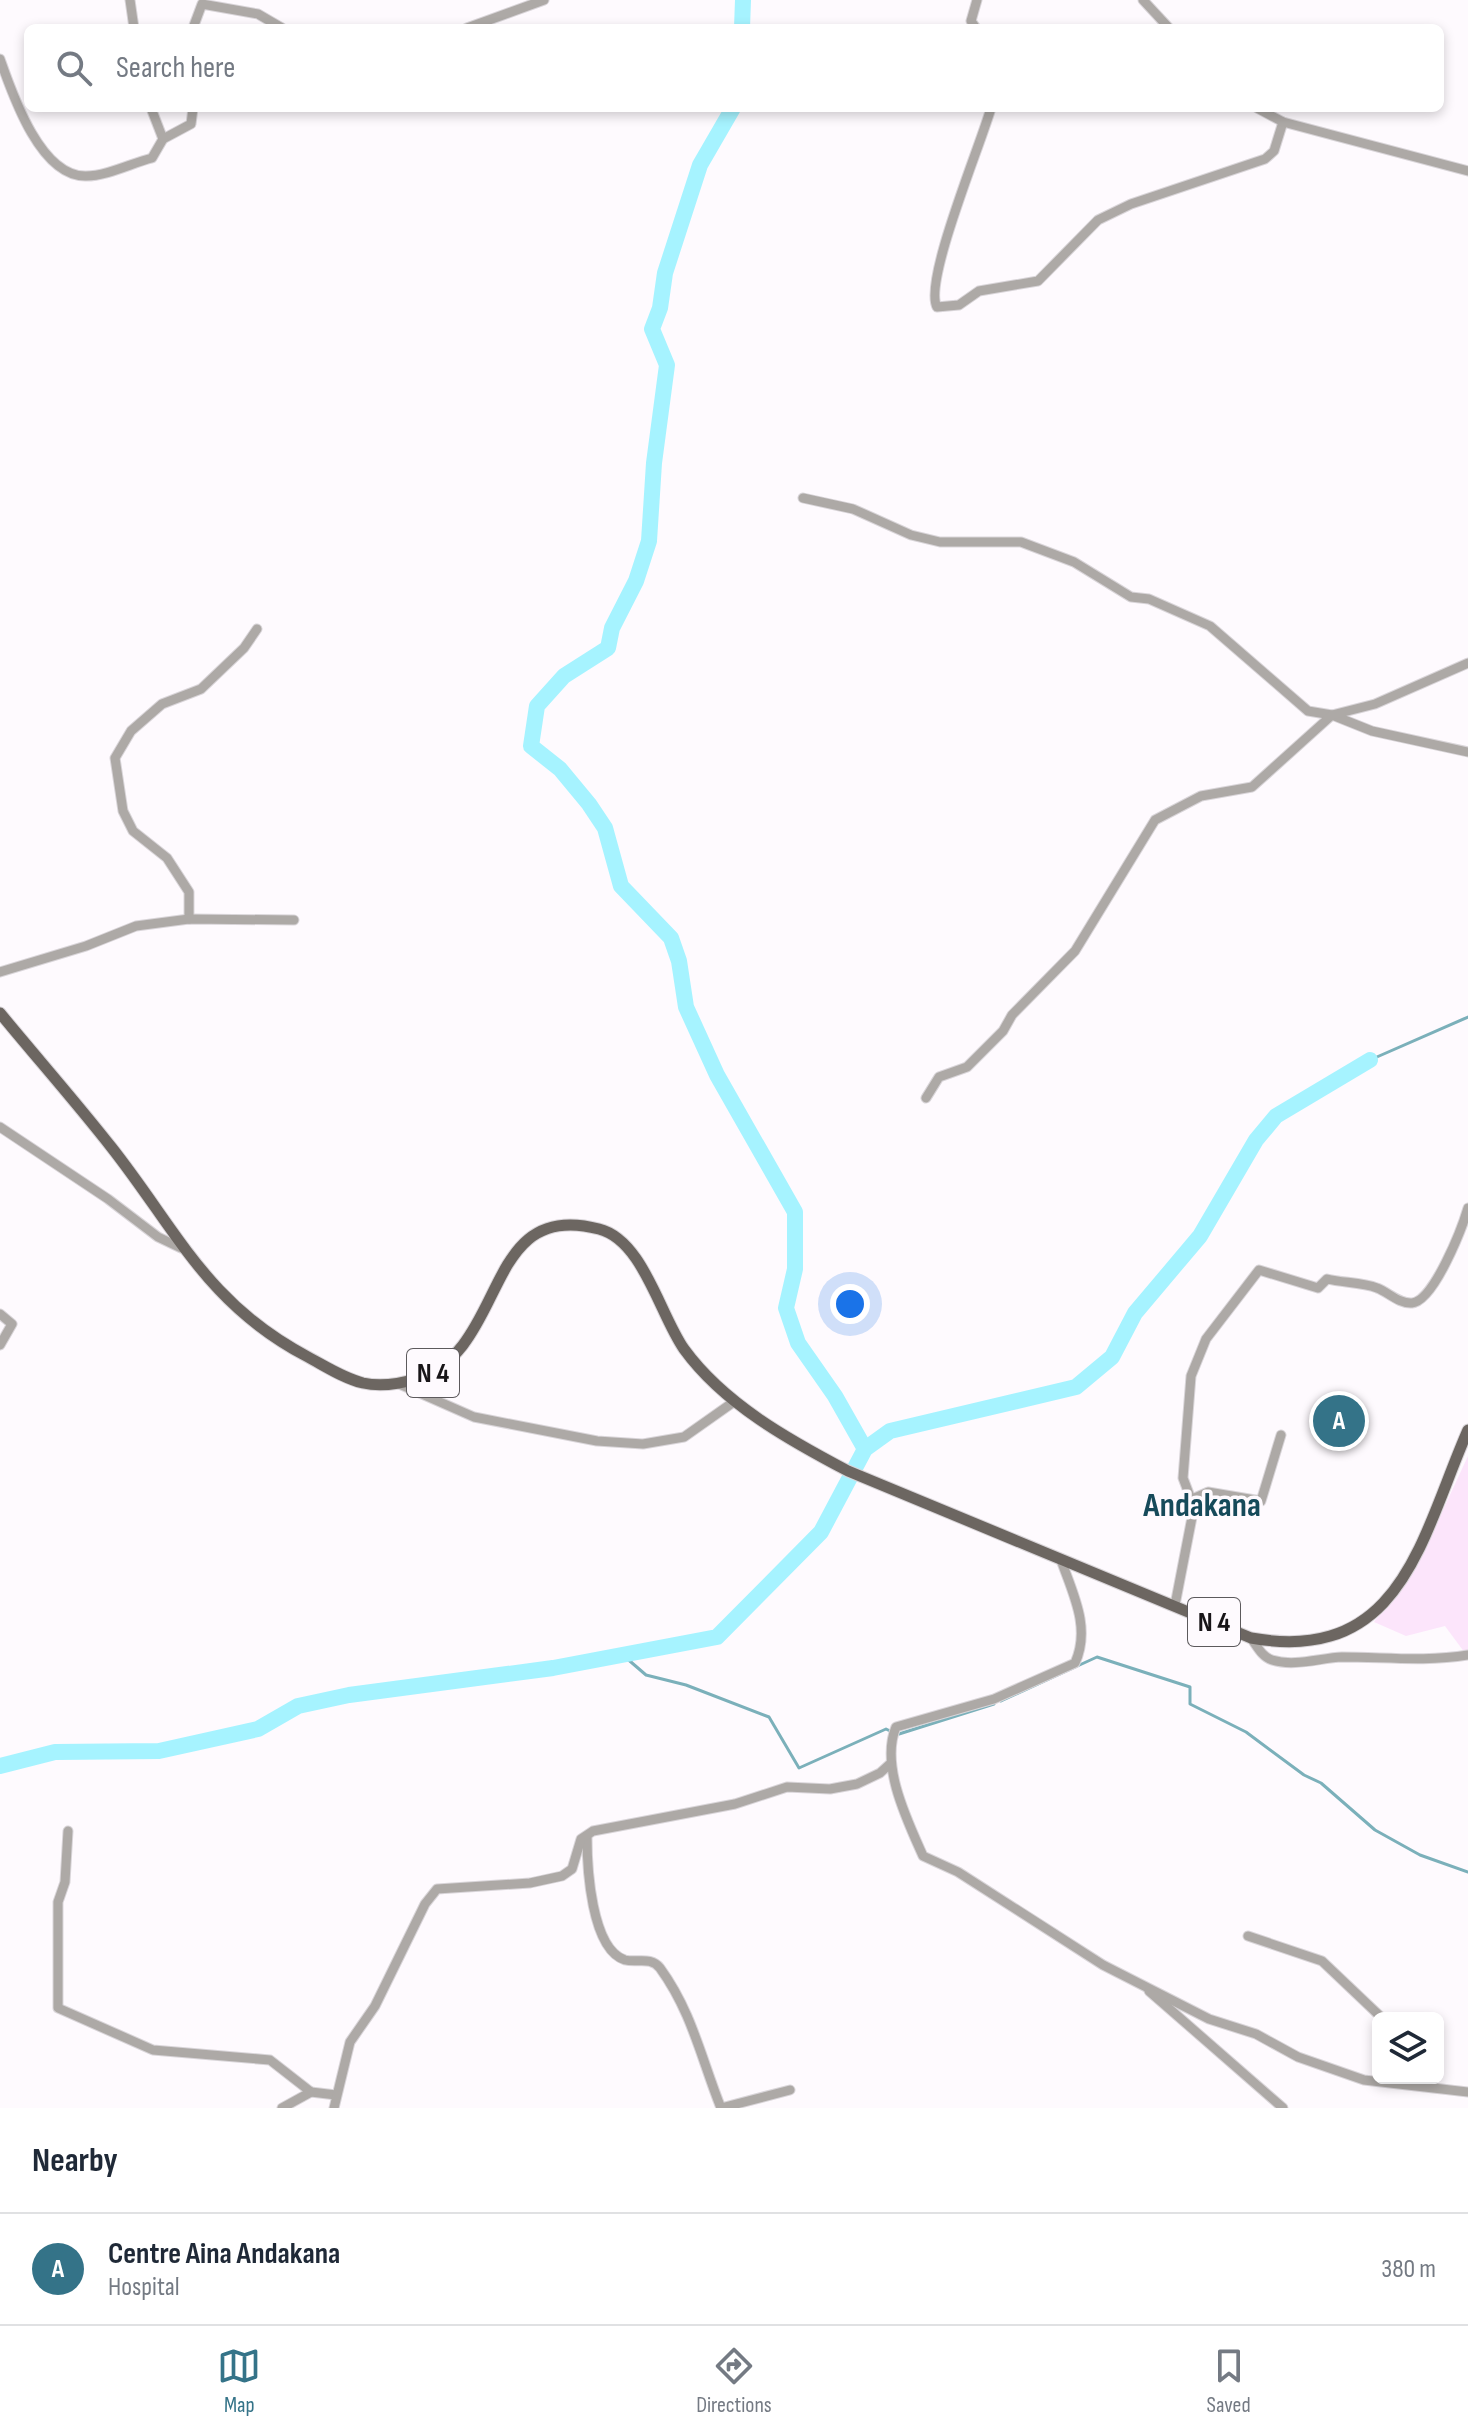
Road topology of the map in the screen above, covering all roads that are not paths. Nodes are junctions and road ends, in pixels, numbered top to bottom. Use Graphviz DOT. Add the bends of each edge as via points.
graph roads {
  1 [pos="130,0"];
  2 [pos="544,0"];
  3 [pos="977,0"];
  4 [pos="1143,0"];
  5 [pos="203,2"];
  6 [pos="133,24"];
  7 [pos="195,24"];
  8 [pos="275,24"];
  9 [pos="478,24"];
  10 [pos="973,24"];
  11 [pos="1165,24"];
  12 [pos="0,59"];
  13 [pos="153,112"];
  14 [pos="192,112"];
  15 [pos="990,112"];
  16 [pos="1264,112"];
  17 [pos="1283,122"];
  18 [pos="163,139"];
  19 [pos="1468,171"];
  20 [pos="803,498"];
  21 [pos="257,629"];
  22 [pos="1468,663"];
  23 [pos="1332,715"];
  24 [pos="1468,752"];
  25 [pos="189,919"];
  26 [pos="294,920"];
  27 [pos="0,972"];
  28 [pos="0,1013"];
  29 [pos="926,1098"];
  30 [pos="0,1127"];
  31 [pos="1468,1208"];
  32 [pos="181,1248"];
  33 [pos="0,1314"];
  34 [pos="0,1345"];
  35 [pos="399,1384"];
  36 [pos="735,1401"];
  37 [pos="1468,1430"];
  38 [pos="1281,1435"];
  39 [pos="1192,1499"];
  40 [pos="1061,1560"];
  41 [pos="1175,1605"];
  42 [pos="1251,1638"];
  43 [pos="1468,1655"];
  44 [pos="891,1763"];
  45 [pos="68,1831"];
  46 [pos="587,1836"];
  47 [pos="1248,1936"];
  48 [pos="1137,1981"];
  49 [pos="1376,2012"];
  50 [pos="1372,2077"];
  51 [pos="1411,2084"];
  52 [pos="790,2090"];
  53 [pos="311,2092"];
  54 [pos="1468,2092"];
  55 [pos="336,2095"];
  56 [pos="282,2108"];
  57 [pos="334,2108"];
  58 [pos="721,2108"];
  59 [pos="1283,2108"];
  1 -- 6 [label="street"];
  2 -- 9 [label="street"];
  3 -- 10 [label="street"];
  4 -- 11 [label="street"];
  5 -- 7 [label="street"];
  5 -- 8 [label="street" via="258,14"];
  12 -- 18 [label="street" via="17,108 50,161 85,177 152,158"];
  13 -- 18 [label="street"];
  14 -- 18 [label="street" via="191,124"];
  15 -- 17 [label="street" via="938,264 933,298 937,307 959,305 979,291 1038,281 1098,220 1265,159 1274,151"];
  16 -- 17 [label="street"];
  17 -- 19 [label="street"];
  20 -- 23 [label="street" via="853,509 940,542 1021,542 1074,562 1131,597 1149,599 1210,626 1308,711"];
  21 -- 25 [label="street" via="201,689 162,704 131,731 115,758 123,811 133,831 167,858 189,892"];
  22 -- 23 [label="street" via="1375,704"];
  23 -- 24 [label="street" via="1372,731"];
  23 -- 29 [label="street" via="1252,787 1201,796 1155,820 1075,951 967,1067 939,1077"];
  25 -- 26 [label="street"];
  25 -- 27 [label="street" via="136,926"];
  28 -- 32 [label="main road, N 4" via="112,1148"];
  30 -- 32 [label="street"];
  31 -- 39 [label="street" via="1440,1272 1425,1297 1413,1303 1376,1287 1327,1279 1318,1288 1259,1270 1206,1339 1191,1376 1183,1478"];
  32 -- 35 [label="main road, N 4" via="215,1289 278,1340 359,1382"];
  33 -- 34 [label="street" via="12,1324"];
  35 -- 36 [label="street" via="474,1417 597,1441 643,1444 684,1437"];
  35 -- 36 [label="main road, N 4" via="432,1373 466,1345 518,1247 544,1230 573,1225 604,1230 628,1246 684,1348"];
  36 -- 40 [label="main road, N 4" via="848,1471"];
  37 -- 42 [label="main road, N 4" via="1413,1564 1379,1610 1312,1641"];
  38 -- 39 [label="street" via="1261,1501 1208,1492"];
  39 -- 41 [label="street"];
  40 -- 41 [label="main road, N 4"];
  40 -- 44 [label="street" via="1083,1634 1075,1663 994,1699 896,1727 890,1741"];
  41 -- 42 [label="main road, N 4"];
  42 -- 43 [label="street" via="1272,1660 1410,1661"];
  44 -- 46 [label="street" via="857,1784 787,1787 735,1804"];
  44 -- 48 [label="street" via="923,1856"];
  45 -- 53 [label="street" via="65,1882 58,1902 58,2008 153,2050 270,2060"];
  46 -- 55 [label="street" via="575,1852 572,1869 562,1876 437,1889 429,1896 375,2006 350,2042"];
  46 -- 58 [label="street" via="587,1875 604,1939 610,1951 626,1960 649,1961 660,1969 694,2025"];
  47 -- 49 [label="street" via="1322,1961"];
  48 -- 50 [label="street" via="1298,2057"];
  48 -- 59 [label="street"];
  51 -- 54 [label="street"];
  52 -- 58 [label="street"];
  53 -- 55 [label="street"];
  53 -- 56 [label="street"];
  55 -- 57 [label="street"];
}
